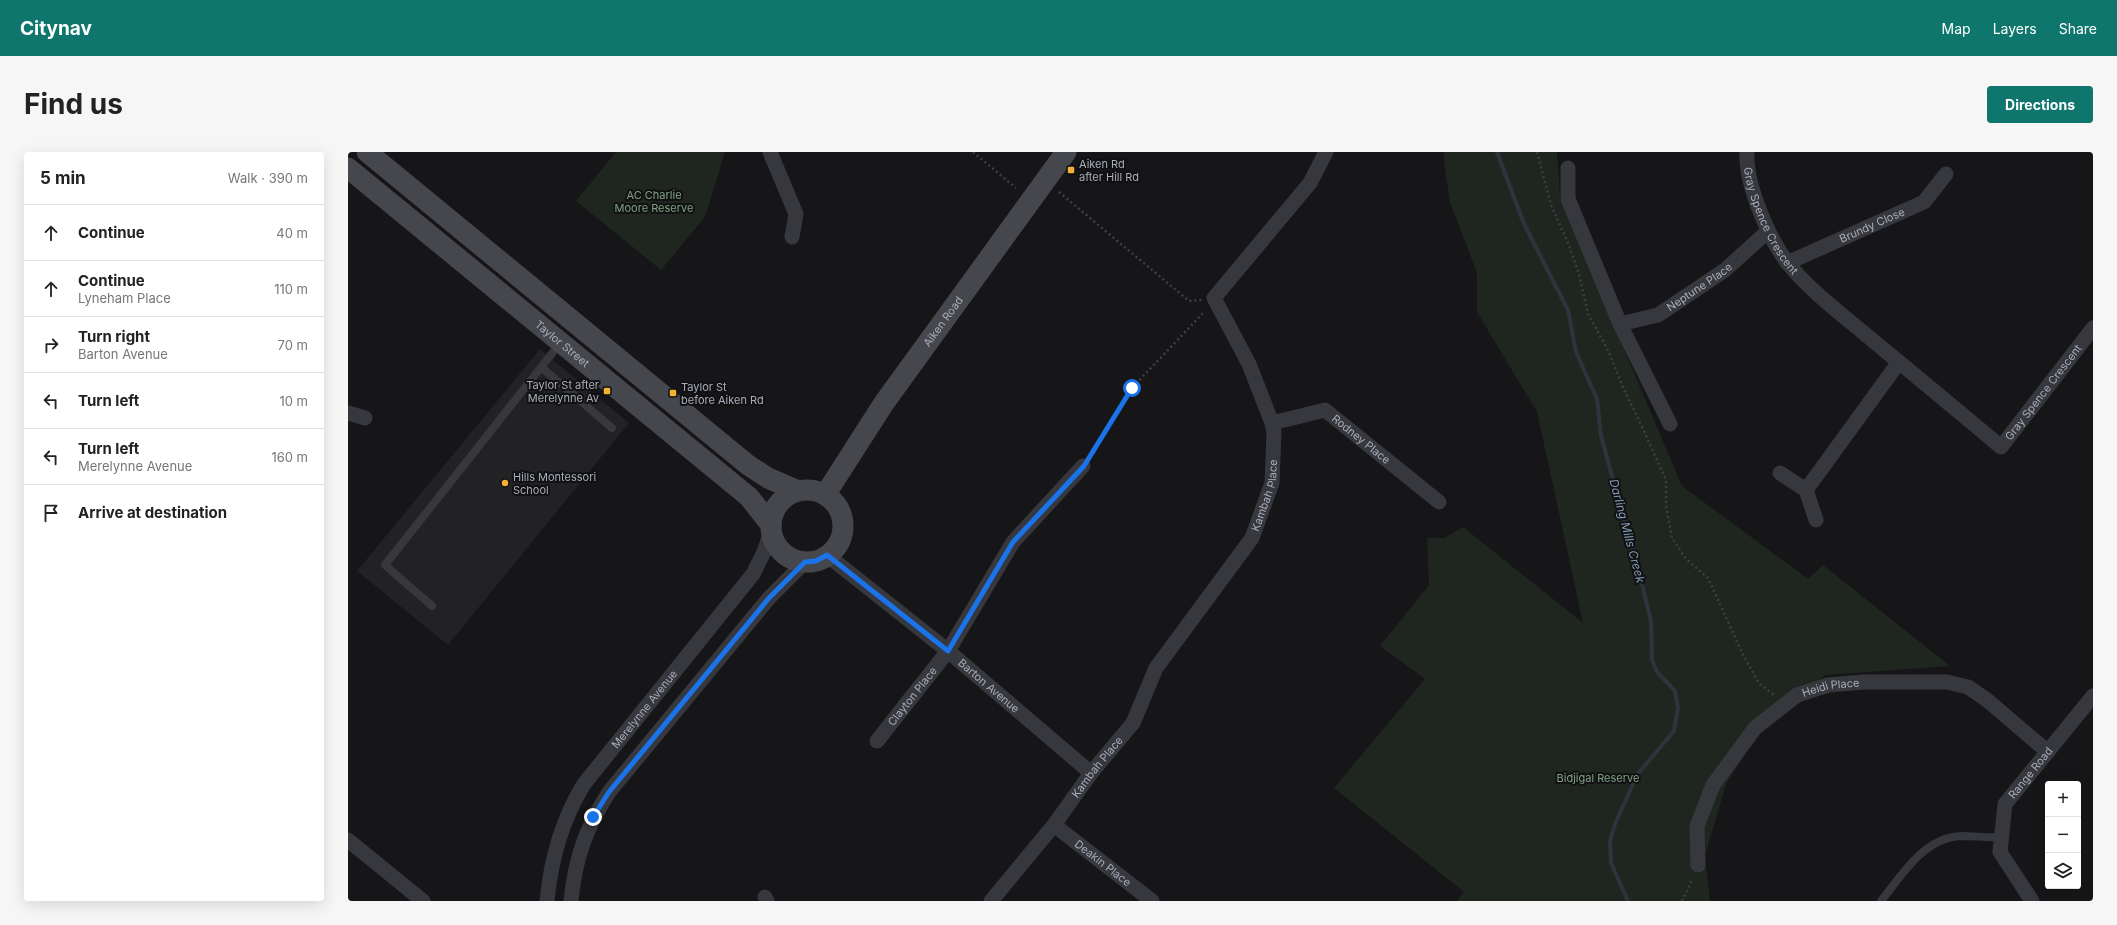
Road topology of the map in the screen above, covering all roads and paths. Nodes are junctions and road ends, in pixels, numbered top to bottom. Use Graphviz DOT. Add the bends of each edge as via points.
graph roads {
  1 [pos="366,152"];
  2 [pos="770,152"];
  3 [pos="973,152"];
  4 [pos="1066,152"];
  5 [pos="1326,152"];
  6 [pos="1537,152"];
  7 [pos="1747,152"];
  8 [pos="348,168"];
  9 [pos="1568,168"];
  10 [pos="1946,174"];
  11 [pos="1016,188"];
  12 [pos="1059,192"];
  13 [pos="1768,231"];
  14 [pos="792,237"];
  15 [pos="1787,263"];
  16 [pos="1214,298"];
  17 [pos="1620,324"];
  18 [pos="2093,328"];
  19 [pos="561,342"];
  20 [pos="1899,362"];
  21 [pos="541,367"];
  22 [pos="348,413"];
  23 [pos="365,418"];
  24 [pos="1272,423"];
  25 [pos="1670,424"];
  26 [pos="612,428"];
  27 [pos="1084,466"];
  28 [pos="1780,473"];
  29 [pos="1806,490"];
  30 [pos="798,492"];
  31 [pos="825,495"];
  32 [pos="1439,502"];
  33 [pos="1816,520"];
  34 [pos="771,528"];
  35 [pos="827,555"];
  36 [pos="805,562"];
  37 [pos="432,606"];
  38 [pos="948,651"];
  39 [pos="2093,696"];
  40 [pos="1786,704"];
  41 [pos="643,712"];
  42 [pos="662,728"];
  43 [pos="877,741"];
  44 [pos="2048,752"];
  45 [pos="1091,773"];
  46 [pos="570,807"];
  47 [pos="592,818"];
  48 [pos="1054,825"];
  49 [pos="2002,837"];
  50 [pos="348,840"];
  51 [pos="1698,865"];
  52 [pos="423,901"];
  53 [pos="547,901"];
  54 [pos="571,901"];
  55 [pos="991,901"];
  56 [pos="1152,901"];
  57 [pos="1682,901"];
  58 [pos="1881,901"];
  59 [pos="2032,901"];
  1 -- 30 [label="street, Taylor Street" via="748,465"];
  2 -- 14 [label="street" via="796,214"];
  3 -- 11 [label="path"];
  4 -- 31 [label="street, Aiken Road" via="884,403"];
  5 -- 16 [label="street" via="1310,183"];
  6 -- 40 [label="path" via="1551,205 1579,274 1588,314 1608,348 1625,392 1666,480 1666,506 1672,538 1686,559 1708,578 1744,657 1759,683"];
  7 -- 13 [label="street, Gray Spence Crescent" via="1755,197"];
  8 -- 19 [label="street, Taylor Street"];
  9 -- 17 [label="street" via="1568,199"];
  10 -- 15 [label="street, Brundy Close" via="1924,202"];
  12 -- 16 [label="path" via="1190,301"];
  13 -- 15 [label="street, Gray Spence Crescent"];
  13 -- 17 [label="street, Neptune Place" via="1725,270 1658,315"];
  15 -- 20 [label="street, Gray Spence Crescent" via="1826,301"];
  16 -- 24 [label="street, Kambah Place" via="1249,364"];
  16 -- 27 [label="path" via="1200,318 1132,388"];
  17 -- 25 [label="street"];
  18 -- 20 [label="street, Gray Spence Crescent" via="2001,447"];
  19 -- 21 [label="lane"];
  19 -- 34 [label="street, Taylor Street" via="749,498"];
  20 -- 29 [label="street"];
  21 -- 26 [label="lane"];
  21 -- 37 [label="lane" via="385,564"];
  22 -- 23 [label="street"];
  24 -- 32 [label="street, Rodney Place" via="1325,410"];
  24 -- 45 [label="street, Kambah Place" via="1272,483 1252,538 1156,668 1134,723"];
  27 -- 38 [label="street, Clayton Place" via="1013,542"];
  28 -- 29 [label="street"];
  29 -- 33 [label="street"];
  30 -- 31 [label="street"];
  30 -- 34 [label="street" via="787,496 779,504 773,514"];
  31 -- 35 [label="street" via="840,513 842,525 836,547"];
  34 -- 36 [label="street" via="775,543 782,553"];
  34 -- 41 [label="street, Merelynne Avenue" via="764,552 753,574"];
  35 -- 36 [label="street" via="816,561"];
  35 -- 38 [label="street, Barton Avenue"];
  36 -- 42 [label="street" via="769,598"];
  38 -- 43 [label="street, Clayton Place"];
  38 -- 45 [label="street, Barton Avenue"];
  39 -- 44 [label="street, Range Road"];
  40 -- 44 [label="street, Heidi Place" via="1797,695 1828,685 1864,682 1947,682 1974,691"];
  40 -- 51 [label="street, Heidi Place" via="1756,728 1713,786 1697,826"];
  41 -- 42 [label="street"];
  41 -- 46 [label="street, Merelynne Avenue" via="584,784"];
  42 -- 47 [label="street" via="609,792"];
  44 -- 49 [label="street, Range Road" via="2005,804"];
  45 -- 48 [label="street, Kambah Place"];
  46 -- 47 [label="street"];
  46 -- 53 [label="street, Merelynne Avenue" via="553,853"];
  47 -- 54 [label="street" via="574,874"];
  48 -- 55 [label="street, Kambah Place"];
  48 -- 56 [label="street, Deakin Place"];
  49 -- 58 [label="lane" via="1961,836 1931,845 1916,858"];
  49 -- 59 [label="street, Range Road" via="2000,852"];
  50 -- 52 [label="street"];
  51 -- 57 [label="path"];
}
